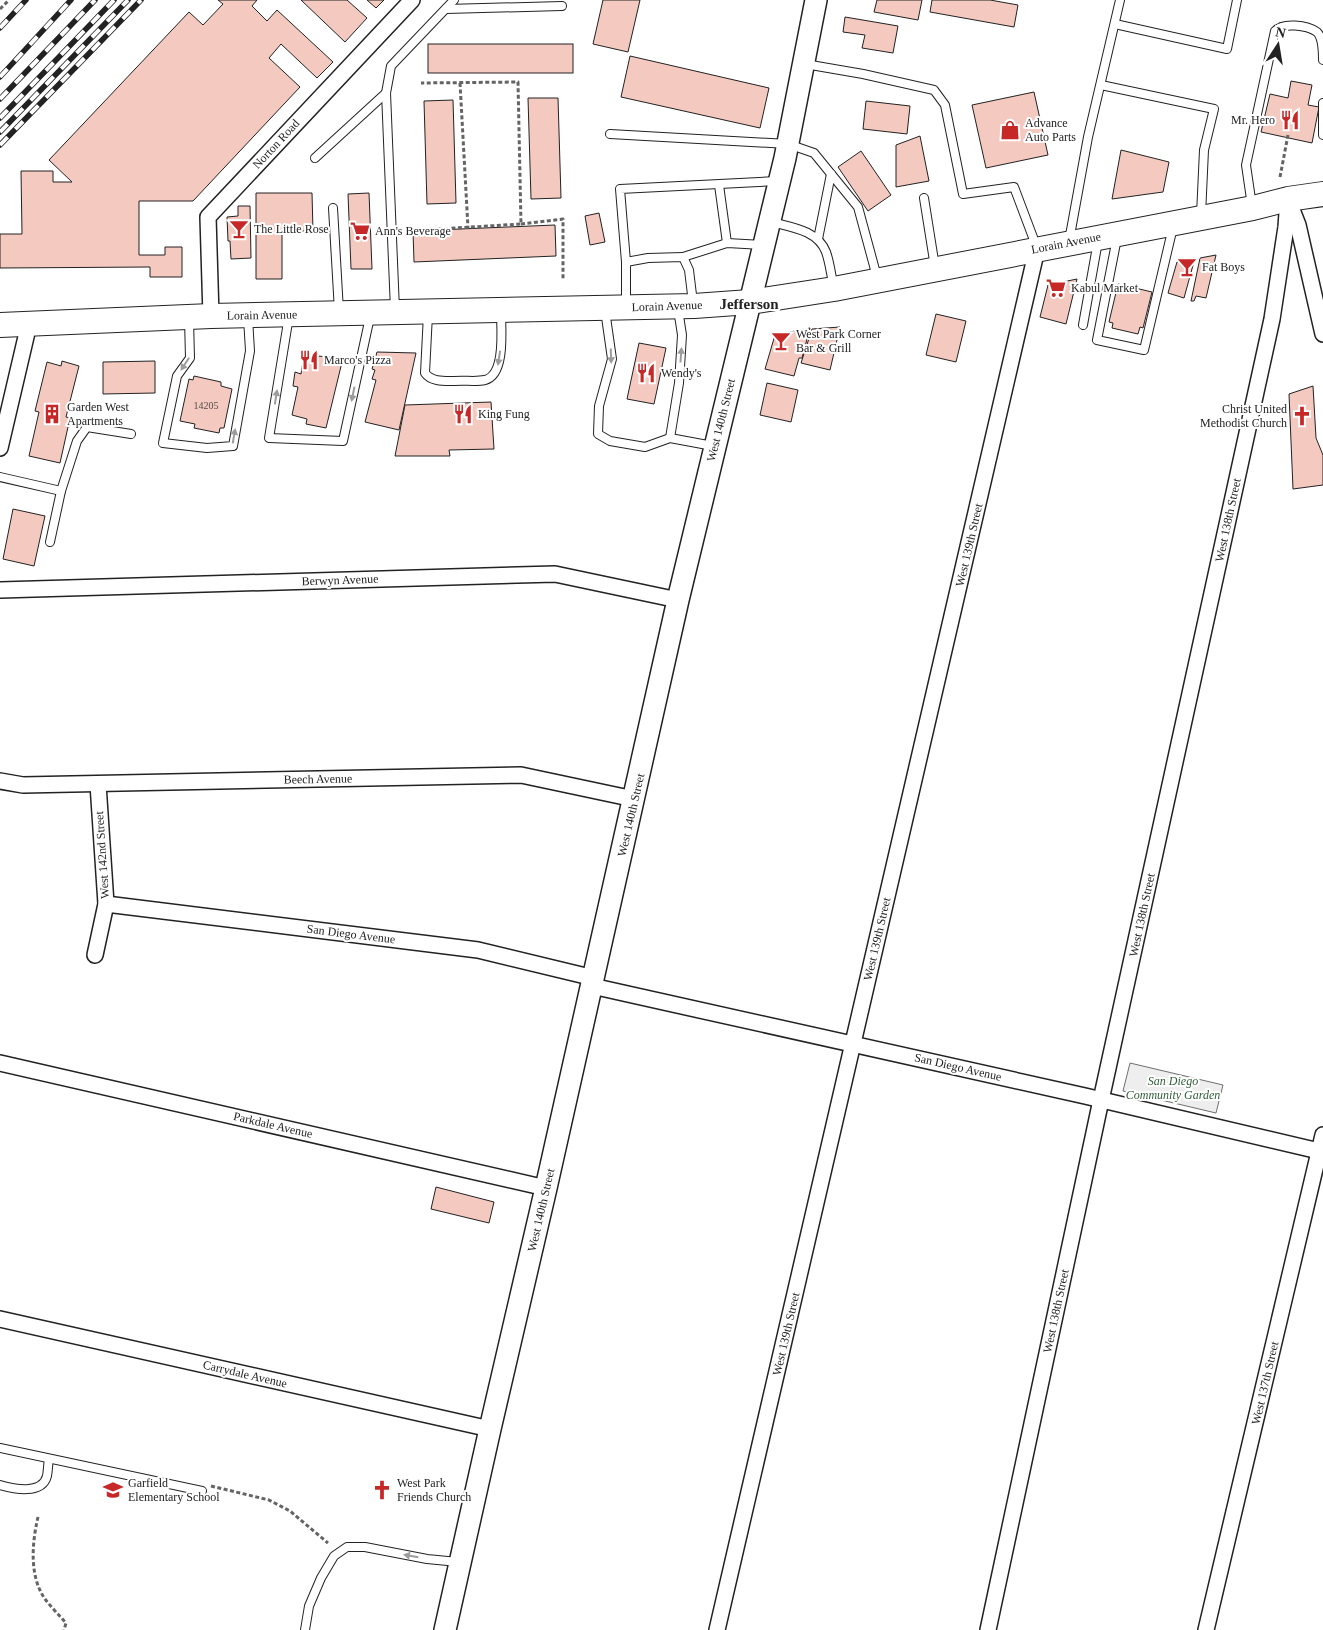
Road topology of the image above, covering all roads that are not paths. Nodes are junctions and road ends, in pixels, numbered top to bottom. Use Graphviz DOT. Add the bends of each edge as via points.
graph roads {
  1 [pos="412,0"];
  2 [pos="454,0"];
  3 [pos="816,0"];
  4 [pos="1120,0"];
  5 [pos="1237,0"];
  6 [pos="562,6"];
  7 [pos="446,8"];
  8 [pos="1115,24"];
  9 [pos="1323,60"];
  10 [pos="804,64"];
  11 [pos="1101,85"];
  12 [pos="386,92"];
  13 [pos="1323,103"];
  14 [pos="1323,130"];
  15 [pos="610,134"];
  16 [pos="788,144"];
  17 [pos="315,158"];
  18 [pos="831,174"];
  19 [pos="779,180"];
  20 [pos="719,185"];
  21 [pos="1323,194"];
  22 [pos="924,198"];
  23 [pos="1288,199"];
  24 [pos="334,208"];
  25 [pos="1253,208"];
  26 [pos="1201,218"];
  27 [pos="769,222"];
  28 [pos="1174,222"];
  29 [pos="1109,235"];
  30 [pos="818,239"];
  31 [pos="727,243"];
  32 [pos="1069,243"];
  33 [pos="763,245"];
  34 [pos="1037,249"];
  35 [pos="683,257"];
  36 [pos="626,262"];
  37 [pos="936,268"];
  38 [pos="878,280"];
  39 [pos="834,289"];
  40 [pos="750,302"];
  41 [pos="686,306"];
  42 [pos="616,308"];
  43 [pos="501,310"];
  44 [pos="428,311"];
  45 [pos="371,312"];
  46 [pos="396,312"];
  47 [pos="339,313"];
  48 [pos="290,314"];
  49 [pos="248,315"];
  50 [pos="200,316"];
  51 [pos="29,324"];
  52 [pos="0,325"];
  53 [pos="1083,326"];
  54 [pos="1323,334"];
  55 [pos="131,434"];
  56 [pos="670,438"];
  57 [pos="714,446"];
  58 [pos="0,448"];
  59 [pos="0,477"];
  60 [pos="61,491"];
  61 [pos="50,542"];
  62 [pos="0,590"];
  63 [pos="678,600"];
  64 [pos="0,781"];
  65 [pos="98,784"];
  66 [pos="634,799"];
  67 [pos="106,904"];
  68 [pos="95,955"];
  69 [pos="593,982"];
  70 [pos="853,1044"];
  71 [pos="1,1066"];
  72 [pos="1101,1100"];
  73 [pos="1323,1135"];
  74 [pos="1321,1152"];
  75 [pos="546,1188"];
  76 [pos="0,1318"];
  77 [pos="490,1429"];
  78 [pos="0,1448"];
  79 [pos="48,1459"];
  80 [pos="0,1486"];
  81 [pos="202,1491"];
  82 [pos="460,1562"];
  83 [pos="305,1630"];
  84 [pos="445,1630"];
  85 [pos="717,1630"];
  86 [pos="988,1630"];
  87 [pos="1206,1630"];
  1 -- 50 [label="street, Norton Road" via="208,217"];
  2 -- 7 [label="lane"];
  3 -- 10 [label="street, West 140th Street"];
  4 -- 8 [label="lane"];
  5 -- 8 [label="lane" via="1226,49"];
  6 -- 7 [label="lane"];
  7 -- 12 [label="lane" via="391,66"];
  8 -- 11 [label="lane"];
  9 -- 25 [label="lane" via="1322,42 1317,32 1287,24 1274,31 1246,166"];
  10 -- 16 [label="street, West 140th Street"];
  10 -- 34 [label="lane" via="934,90 945,105 963,194 1014,187"];
  11 -- 26 [label="lane" via="1214,109 1204,150"];
  11 -- 32 [label="lane"];
  12 -- 17 [label="lane"];
  12 -- 46 [label="lane"];
  13 -- 14 [label="lane"];
  15 -- 16 [label="lane"];
  16 -- 18 [label="lane" via="814,153"];
  16 -- 19 [label="street, West 140th Street"];
  18 -- 30 [label="lane"];
  18 -- 38 [label="lane" via="858,207"];
  19 -- 20 [label="lane"];
  19 -- 27 [label="street, West 140th Street"];
  20 -- 31 [label="lane"];
  20 -- 36 [label="lane" via="620,189"];
  21 -- 23 [label="main road, Lorain Avenue"];
  22 -- 37 [label="lane"];
  23 -- 25 [label="main road, Lorain Avenue"];
  23 -- 54 [label="street" via="1298,225"];
  23 -- 72 [label="street, West 138th Street" via="1272,319"];
  24 -- 47 [label="lane"];
  25 -- 26 [label="main road, Lorain Avenue"];
  26 -- 28 [label="main road, Lorain Avenue"];
  27 -- 30 [label="lane" via="800,229"];
  27 -- 33 [label="street, West 140th Street"];
  28 -- 29 [label="main road, Lorain Avenue"];
  28 -- 29 [label="lane" via="1144,350 1097,340"];
  29 -- 32 [label="main road, Lorain Avenue"];
  29 -- 53 [label="lane"];
  30 -- 39 [label="lane" via="826,250"];
  31 -- 33 [label="lane"];
  31 -- 35 [label="lane"];
  32 -- 34 [label="main road, Lorain Avenue"];
  33 -- 40 [label="street, West 140th Street"];
  34 -- 37 [label="main road, Lorain Avenue"];
  34 -- 70 [label="street, West 139th Street"];
  35 -- 36 [label="lane"];
  35 -- 41 [label="lane" via="689,270"];
  36 -- 42 [label="lane"];
  37 -- 38 [label="main road, Lorain Avenue"];
  38 -- 39 [label="main road, Lorain Avenue"];
  39 -- 40 [label="main road, Lorain Avenue"];
  40 -- 41 [label="main road, Lorain Avenue"];
  40 -- 57 [label="street, West 140th Street"];
  41 -- 42 [label="main road, Lorain Avenue"];
  56 -- 41 [label="lane, one-way"];
  42 -- 43 [label="main road, Lorain Avenue"];
  42 -- 56 [label="lane, one-way" via="612,359 599,406 598,434 610,442 645,447"];
  43 -- 44 [label="main road, Lorain Avenue"];
  43 -- 44 [label="lane, one-way" via="500,360 492,376 487,380 450,381 435,380 425,374"];
  44 -- 46 [label="main road, Lorain Avenue"];
  45 -- 46 [label="main road, Lorain Avenue"];
  45 -- 47 [label="main road, Lorain Avenue"];
  45 -- 48 [label="lane, one-way" via="343,441 269,438"];
  47 -- 48 [label="main road, Lorain Avenue"];
  48 -- 49 [label="main road, Lorain Avenue"];
  49 -- 50 [label="main road, Lorain Avenue"];
  50 -- 49 [label="lane, one-way" via="190,358 177,376 163,443 207,448 233,446 250,351"];
  50 -- 51 [label="main road, Lorain Avenue"];
  51 -- 52 [label="main road, Lorain Avenue"];
  51 -- 58 [label="street"];
  55 -- 60 [label="lane" via="86,427 77,441"];
  56 -- 57 [label="lane"];
  57 -- 63 [label="street, West 140th Street"];
  59 -- 60 [label="lane"];
  60 -- 61 [label="lane"];
  62 -- 63 [label="street, Berwyn Avenue" via="555,574"];
  63 -- 66 [label="street, West 140th Street"];
  64 -- 65 [label="street, Beech Avenue" via="23,785"];
  65 -- 66 [label="street, Beech Avenue" via="521,775"];
  65 -- 67 [label="street, West 142nd Street"];
  66 -- 69 [label="street, West 140th Street"];
  67 -- 68 [label="street, West 142nd Street"];
  67 -- 69 [label="street, San Diego Avenue" via="478,950"];
  69 -- 70 [label="street, San Diego Avenue"];
  69 -- 75 [label="street, West 140th Street"];
  70 -- 72 [label="street, San Diego Avenue"];
  70 -- 85 [label="street, West 139th Street"];
  71 -- 75 [label="street, Parkdale Avenue"];
  72 -- 74 [label="street, San Diego Avenue"];
  72 -- 86 [label="street, West 138th Street"];
  73 -- 74 [label="street, West 137th Street"];
  74 -- 87 [label="street, West 137th Street"];
  75 -- 77 [label="street, West 140th Street"];
  76 -- 77 [label="street, Carrydale Avenue"];
  77 -- 82 [label="street, West 140th Street"];
  78 -- 79 [label="lane"];
  79 -- 80 [label="lane" via="47,1477 40,1486 30,1489"];
  79 -- 81 [label="lane"];
  82 -- 83 [label="lane, one-way" via="347,1547 334,1556 321,1578 309,1606"];
  82 -- 84 [label="street, West 140th Street"];
}
